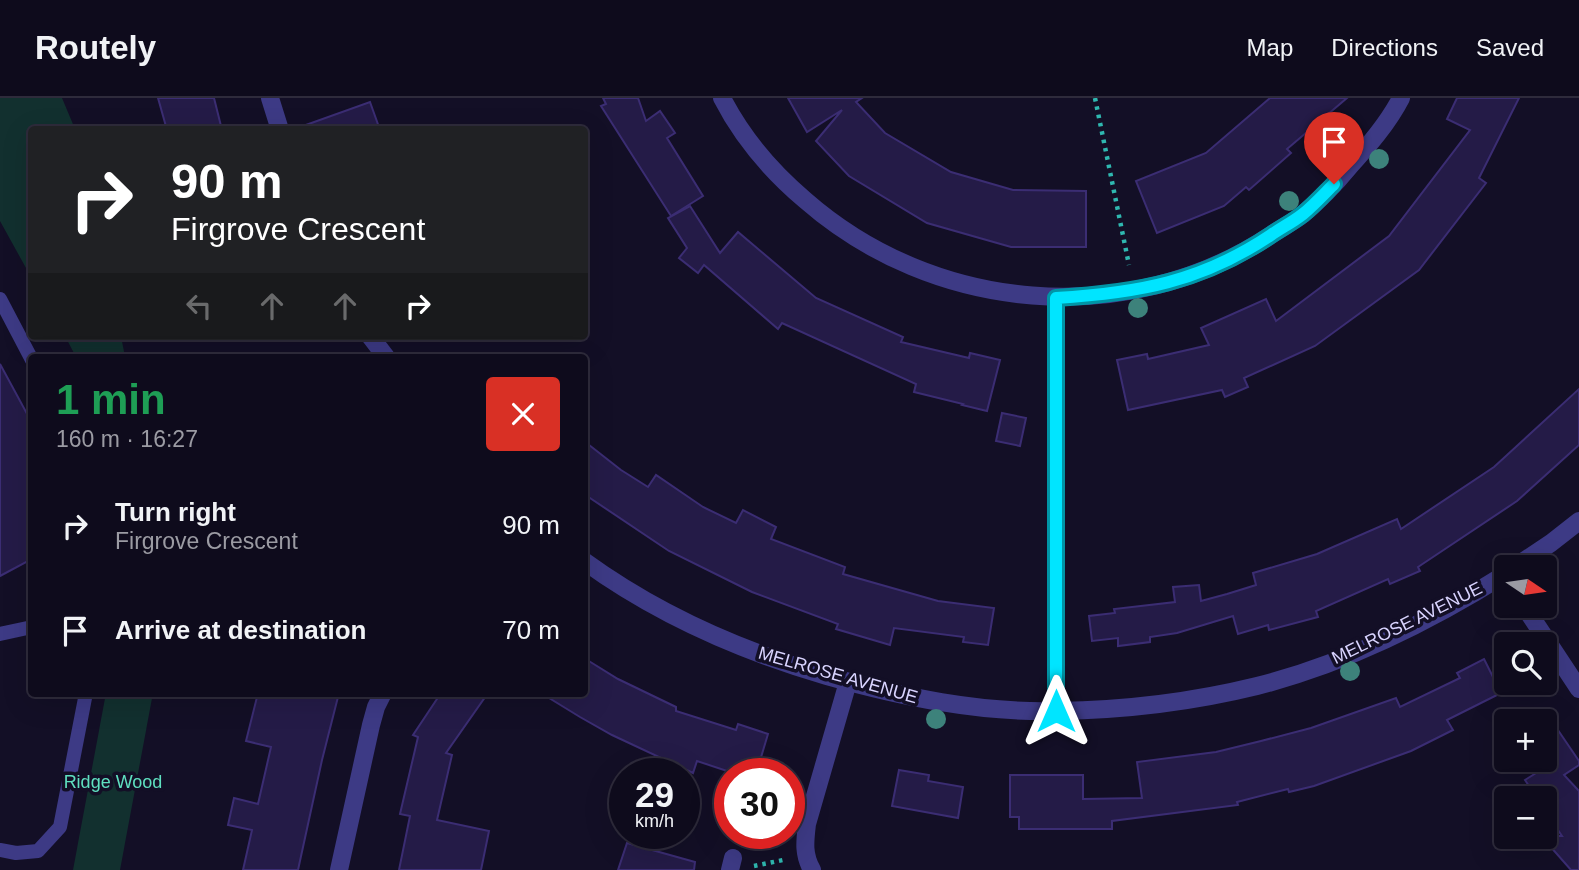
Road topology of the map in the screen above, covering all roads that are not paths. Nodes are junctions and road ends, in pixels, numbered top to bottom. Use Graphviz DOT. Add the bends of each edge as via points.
graph roads {
  1 [pos="270,98"];
  2 [pos="722,98"];
  3 [pos="1401,98"];
  4 [pos="279,126"];
  5 [pos="1056,298"];
  6 [pos="0,299"];
  7 [pos="373,340"];
  8 [pos="29,354"];
  9 [pos="384,354"];
  10 [pos="1579,521"];
  11 [pos="1534,555"];
  12 [pos="588,564"];
  13 [pos="1494,581"];
  14 [pos="1532,618"];
  15 [pos="28,628"];
  16 [pos="0,634"];
  17 [pos="848,682"];
  18 [pos="1579,689"];
  19 [pos="85,697"];
  20 [pos="381,697"];
  21 [pos="1056,711"];
  22 [pos="0,849"];
  23 [pos="339,870"];
  24 [pos="812,870"];
  1 -- 4 [label="street"];
  2 -- 5 [label="street" via="754,148 787,185 824,218 866,245 958,283 1006,294"];
  3 -- 5 [label="street" via="1334,184 1302,215 1256,245 1173,282 1097,296"];
  5 -- 21 [label="street"];
  6 -- 8 [label="lane"];
  7 -- 9 [label="street"];
  10 -- 11 [label="street, MELROSE AVENUE"];
  12 -- 17 [label="street, MELROSE AVENUE" via="649,603 717,637 779,662"];
  13 -- 21 [label="street, MELROSE AVENUE" via="1351,654 1270,682 1128,707"];
  14 -- 18 [label="street"];
  15 -- 16 [label="lane"];
  17 -- 21 [label="street, MELROSE AVENUE" via="923,700"];
  17 -- 24 [label="street" via="807,824 806,859"];
  19 -- 22 [label="lane" via="60,827 38,851"];
  20 -- 23 [label="street"];
}
